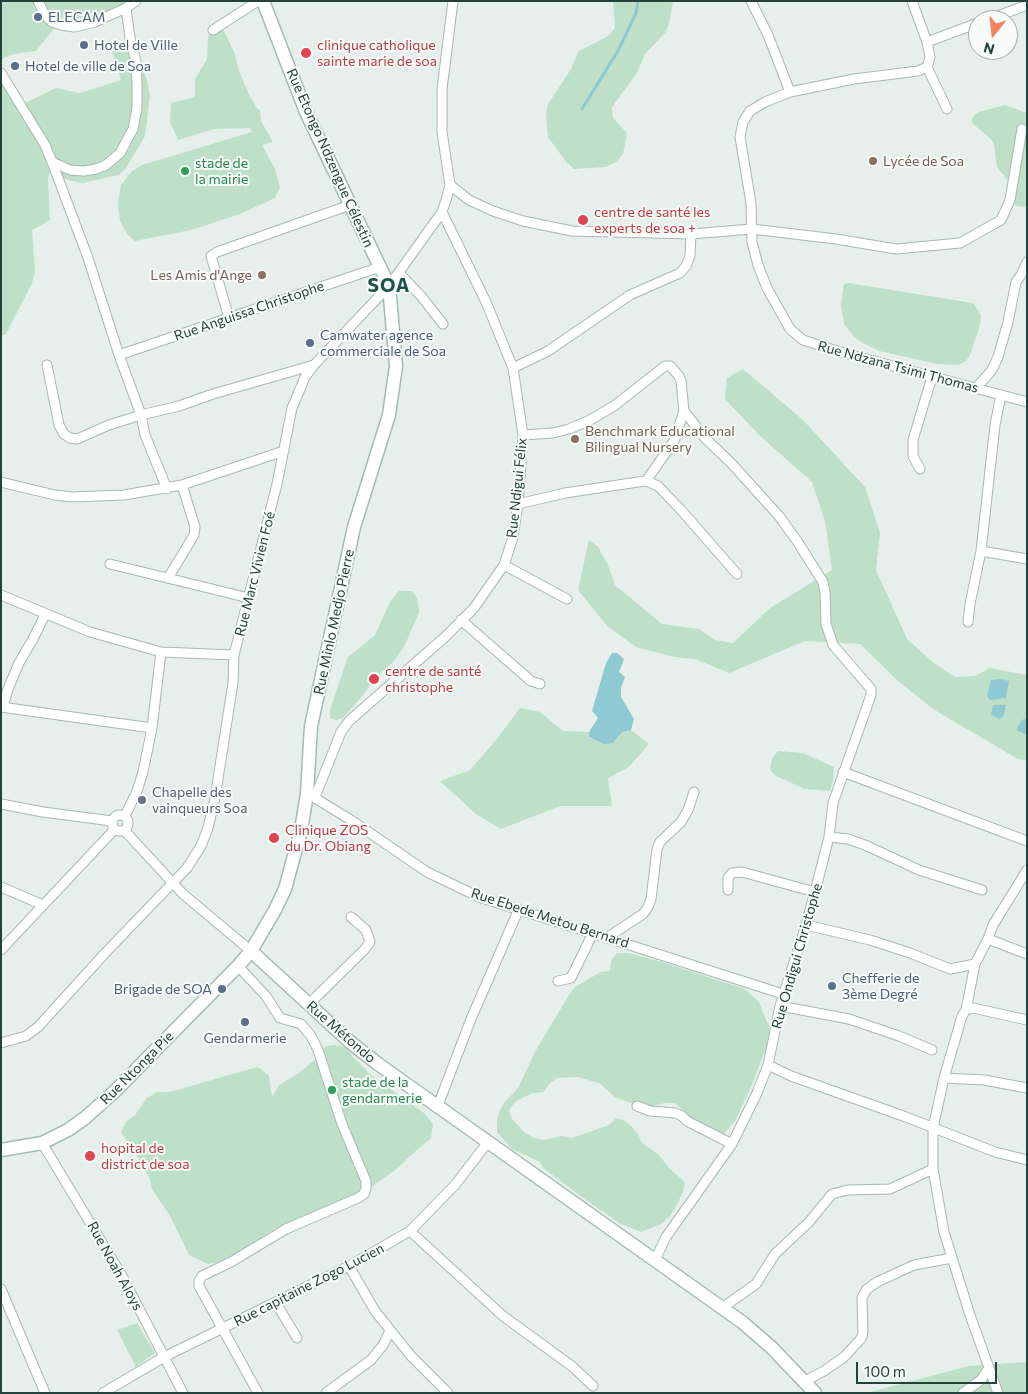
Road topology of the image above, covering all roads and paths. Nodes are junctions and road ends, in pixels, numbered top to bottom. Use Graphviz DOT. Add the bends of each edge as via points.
graph roads {
  1 [pos="38,1"];
  2 [pos="136,1"];
  3 [pos="258,1"];
  4 [pos="263,1"];
  5 [pos="453,1"];
  6 [pos="751,1"];
  7 [pos="912,1"];
  8 [pos="1027,5"];
  9 [pos="126,8"];
  10 [pos="1014,10"];
  11 [pos="968,27"];
  12 [pos="213,30"];
  13 [pos="927,42"];
  14 [pos="927,67"];
  15 [pos="1,73"];
  16 [pos="790,92"];
  17 [pos="947,109"];
  18 [pos="1022,130"];
  19 [pos="52,162"];
  20 [pos="450,185"];
  21 [pos="350,205"];
  22 [pos="442,212"];
  23 [pos="752,229"];
  24 [pos="691,234"];
  25 [pos="1027,262"];
  26 [pos="380,267"];
  27 [pos="399,273"];
  28 [pos="389,286"];
  29 [pos="229,318"];
  30 [pos="443,324"];
  31 [pos="119,355"];
  32 [pos="47,365"];
  33 [pos="314,365"];
  34 [pos="513,368"];
  35 [pos="932,377"];
  36 [pos="976,388"];
  37 [pos="1000,395"];
  38 [pos="1027,402"];
  39 [pos="684,411"];
  40 [pos="140,415"];
  41 [pos="523,436"];
  42 [pos="284,451"];
  43 [pos="920,469"];
  44 [pos="646,481"];
  45 [pos="1,482"];
  46 [pos="182,485"];
  47 [pos="167,489"];
  48 [pos="518,504"];
  49 [pos="981,550"];
  50 [pos="1027,559"];
  51 [pos="110,564"];
  52 [pos="504,565"];
  53 [pos="737,574"];
  54 [pos="168,578"];
  55 [pos="1,595"];
  56 [pos="249,598"];
  57 [pos="567,599"];
  58 [pos="45,615"];
  59 [pos="461,620"];
  60 [pos="968,622"];
  61 [pos="161,652"];
  62 [pos="234,655"];
  63 [pos="540,684"];
  64 [pos="2,707"];
  65 [pos="152,728"];
  66 [pos="843,772"];
  67 [pos="694,792"];
  68 [pos="311,796"];
  69 [pos="1,804"];
  70 [pos="125,816"];
  71 [pos="117,826"];
  72 [pos="829,837"];
  73 [pos="1027,841"];
  74 [pos="1027,870"];
  75 [pos="173,884"];
  76 [pos="1,887"];
  77 [pos="728,890"];
  78 [pos="982,890"];
  79 [pos="815,892"];
  80 [pos="43,906"];
  81 [pos="518,911"];
  82 [pos="350,918"];
  83 [pos="806,925"];
  84 [pos="592,933"];
  85 [pos="608,937"];
  86 [pos="988,939"];
  87 [pos="1,950"];
  88 [pos="251,951"];
  89 [pos="1027,954"];
  90 [pos="975,964"];
  91 [pos="238,966"];
  92 [pos="558,981"];
  93 [pos="784,994"];
  94 [pos="308,1004"];
  95 [pos="780,1006"];
  96 [pos="966,1010"];
  97 [pos="1027,1020"];
  98 [pos="1,1044"];
  99 [pos="932,1050"];
  100 [pos="768,1065"];
  101 [pos="944,1078"];
  102 [pos="1027,1088"];
  103 [pos="637,1106"];
  104 [pos="437,1108"];
  105 [pos="932,1128"];
  106 [pos="488,1142"];
  107 [pos="42,1143"];
  108 [pos="732,1144"];
  109 [pos="1,1150"];
  110 [pos="1027,1160"];
  111 [pos="933,1169"];
  112 [pos="410,1231"];
  113 [pos="952,1258"];
  114 [pos="655,1260"];
  115 [pos="349,1266"];
  116 [pos="1,1288"];
  117 [pos="276,1302"];
  118 [pos="722,1308"];
  119 [pos="222,1328"];
  120 [pos="390,1331"];
  121 [pos="297,1338"];
  122 [pos="164,1357"];
  123 [pos="989,1368"];
  124 [pos="805,1381"];
  125 [pos="593,1386"];
  126 [pos="45,1393"];
  127 [pos="104,1393"];
  128 [pos="183,1393"];
  129 [pos="258,1393"];
  130 [pos="326,1393"];
  131 [pos="448,1393"];
  132 [pos="815,1393"];
  133 [pos="963,1393"];
  134 [pos="998,1393"];
  1 -- 9 [label="street" via="52,22 74,27 95,22"];
  2 -- 9 [label="street"];
  3 -- 12 [label="street"];
  4 -- 21 [label="street, Rue Etongo Ndzengue Célestin" via="306,112"];
  5 -- 20 [label="street" via="442,89 442,132"];
  6 -- 16 [label="street" via="768,34"];
  7 -- 13 [label="street"];
  8 -- 10 [label="street"];
  9 -- 19 [label="street" via="138,86 133,129 120,153 106,165 84,171 70,170"];
  11 -- 13 [label="street"];
  13 -- 14 [label="street" via="930,57"];
  14 -- 16 [label="street, Rue Ndzana Tsimi Thomas"];
  14 -- 17 [label="street"];
  15 -- 19 [label="street"];
  16 -- 23 [label="street, Rue Ndzana Tsimi Thomas" via="750,111 743,122 740,136"];
  18 -- 23 [label="street" via="1010,200 1001,220 960,243 896,248"];
  19 -- 31 [label="street" via="88,258"];
  20 -- 22 [label="street, Rue Marc Vivien Foé"];
  20 -- 24 [label="street" via="469,200 523,221 589,232"];
  21 -- 26 [label="street, Rue Etongo Ndzengue Célestin"];
  21 -- 29 [label="street" via="211,256"];
  22 -- 27 [label="street, Rue Marc Vivien Foé"];
  22 -- 34 [label="street, Rue Ndigui Félix" via="486,302"];
  23 -- 24 [label="street"];
  23 -- 35 [label="street, Rue Ndzana Tsimi Thomas" via="752,242 767,288 790,329 803,340"];
  24 -- 34 [label="street" via="690,256 680,273 630,295 548,351"];
  25 -- 36 [label="street" via="1016,282 998,357 992,370"];
  26 -- 28 [label="street, Rue Etongo Ndzengue Célestin"];
  26 -- 29 [label="street, Rue Anguissa Christophe"];
  27 -- 28 [label="street, Rue Marc Vivien Foé"];
  27 -- 30 [label="street"];
  28 -- 33 [label="street, Rue Marc Vivien Foé"];
  28 -- 68 [label="street, Rue Minlo Medjo Pierre" via="396,366 389,415 354,527 311,726"];
  29 -- 31 [label="street, Rue Anguissa Christophe"];
  31 -- 40 [label="street"];
  32 -- 40 [label="street" via="59,425 70,438 77,439"];
  33 -- 40 [label="street"];
  33 -- 42 [label="street, Rue Marc Vivien Foé" via="305,377 292,408"];
  34 -- 41 [label="street, Rue Ndigui Félix"];
  35 -- 36 [label="street, Rue Ndzana Tsimi Thomas"];
  35 -- 43 [label="street" via="913,440 914,456"];
  36 -- 37 [label="street, Rue Ndzana Tsimi Thomas"];
  37 -- 38 [label="street, Rue Ndzana Tsimi Thomas"];
  37 -- 49 [label="street"];
  39 -- 41 [label="street" via="679,376 670,366 665,366 614,406 590,420 553,433"];
  39 -- 44 [label="street" via="674,441"];
  39 -- 66 [label="street, Rue Ondigui Christophe" via="705,438 779,516 797,541 823,582 826,624 833,645 871,689"];
  40 -- 47 [label="street"];
  41 -- 48 [label="street, Rue Ndigui Félix"];
  42 -- 46 [label="street"];
  42 -- 56 [label="street, Rue Marc Vivien Foé"];
  44 -- 48 [label="street" via="565,493"];
  44 -- 53 [label="street" via="658,486"];
  45 -- 47 [label="street" via="72,497 124,496"];
  46 -- 47 [label="street"];
  46 -- 54 [label="street" via="195,527 194,535"];
  48 -- 52 [label="street, Rue Ndigui Félix" via="513,537"];
  49 -- 50 [label="street"];
  49 -- 60 [label="street"];
  51 -- 54 [label="street"];
  52 -- 57 [label="street"];
  52 -- 59 [label="street, Rue Ndigui Félix" via="478,603"];
  54 -- 56 [label="street"];
  55 -- 58 [label="street, Rue Marc Vivien Foé"];
  56 -- 62 [label="street, Rue Marc Vivien Foé"];
  58 -- 61 [label="street, Rue Marc Vivien Foé" via="90,632"];
  58 -- 64 [label="street"];
  59 -- 63 [label="street" via="530,681"];
  59 -- 68 [label="street, Rue Ndigui Félix" via="350,721 336,740"];
  61 -- 62 [label="street, Rue Marc Vivien Foé"];
  61 -- 65 [label="street"];
  62 -- 75 [label="street" via="233,683 208,828 194,858"];
  64 -- 65 [label="street"];
  65 -- 70 [label="street" via="143,772"];
  66 -- 72 [label="street, Rue Ondigui Christophe" via="833,803"];
  66 -- 73 [label="street"];
  67 -- 85 [label="street" via="681,822 657,849 648,907 643,914"];
  68 -- 81 [label="street, Rue Ebede Metou Bernard" via="427,872"];
  68 -- 88 [label="street, Rue Minlo Medjo Pierre" via="285,889"];
  69 -- 71 [label="street"];
  70 -- 71 [label="street" via="128,822"];
  70 -- 71 [label="street" via="116,816"];
  71 -- 75 [label="street, Rue Métondo"];
  71 -- 80 [label="street"];
  72 -- 78 [label="street" via="848,839 920,870"];
  72 -- 79 [label="street, Rue Ondigui Christophe"];
  74 -- 86 [label="street" via="993,925"];
  75 -- 88 [label="street, Rue Métondo"];
  75 -- 98 [label="street" via="38,1027 26,1036"];
  76 -- 80 [label="street"];
  77 -- 79 [label="street" via="728,878 732,873 742,872"];
  79 -- 83 [label="street, Rue Ondigui Christophe"];
  80 -- 87 [label="street"];
  81 -- 84 [label="street, Rue Ebede Metou Bernard"];
  81 -- 104 [label="street"];
  82 -- 94 [label="street" via="366,930 370,942"];
  83 -- 90 [label="street" via="894,948 950,969"];
  83 -- 93 [label="street, Rue Ondigui Christophe"];
  84 -- 85 [label="street, Rue Ebede Metou Bernard"];
  84 -- 92 [label="street" via="571,978"];
  85 -- 93 [label="street, Rue Ebede Metou Bernard"];
  86 -- 89 [label="street"];
  86 -- 90 [label="street"];
  88 -- 91 [label="street, Rue Ntonga Pie"];
  88 -- 94 [label="street, Rue Métondo"];
  90 -- 96 [label="street"];
  91 -- 107 [label="street, Rue Ntonga Pie" via="99,1106 76,1125"];
  91 -- 119 [label="street" via="266,996 280,1018 301,1024 311,1036 366,1188 358,1198 286,1229 202,1276 199,1286"];
  93 -- 95 [label="street, Rue Ondigui Christophe"];
  94 -- 104 [label="street, Rue Métondo" via="370,1059"];
  95 -- 99 [label="street" via="849,1019"];
  95 -- 100 [label="street, Rue Ondigui Christophe"];
  96 -- 97 [label="street" via="973,1008"];
  96 -- 101 [label="street"];
  100 -- 105 [label="street"];
  100 -- 108 [label="street, Rue Ondigui Christophe"];
  101 -- 102 [label="street" via="984,1080"];
  101 -- 105 [label="street"];
  103 -- 108 [label="street" via="650,1112 675,1113"];
  104 -- 106 [label="street, Rue Métondo"];
  105 -- 110 [label="street" via="995,1152"];
  105 -- 111 [label="street"];
  106 -- 112 [label="street, Rue capitaine Zogo Lucien" via="455,1185"];
  106 -- 114 [label="street, Rue Métondo"];
  107 -- 109 [label="street, Rue Ntonga Pie"];
  107 -- 122 [label="street, Rue Noah Aloys" via="121,1274"];
  108 -- 114 [label="street, Rue Ondigui Christophe" via="666,1237"];
  111 -- 113 [label="street"];
  111 -- 118 [label="street" via="890,1189 848,1190 832,1194 809,1222 775,1254 756,1284"];
  112 -- 115 [label="street, Rue capitaine Zogo Lucien"];
  112 -- 125 [label="street" via="503,1316 573,1367"];
  113 -- 123 [label="street"];
  113 -- 124 [label="street" via="914,1265 866,1290 862,1298 862,1337 844,1357"];
  114 -- 118 [label="street, Rue Métondo"];
  115 -- 117 [label="street, Rue capitaine Zogo Lucien"];
  115 -- 120 [label="street"];
  116 -- 126 [label="street"];
  117 -- 119 [label="street, Rue capitaine Zogo Lucien"];
  117 -- 121 [label="street"];
  118 -- 124 [label="street, Rue Métondo" via="771,1347"];
  119 -- 122 [label="street, Rue capitaine Zogo Lucien"];
  119 -- 129 [label="street"];
  120 -- 130 [label="street" via="371,1360"];
  120 -- 131 [label="street"];
  122 -- 127 [label="street, Rue capitaine Zogo Lucien"];
  122 -- 128 [label="street, Rue Noah Aloys"];
  123 -- 133 [label="street" via="981,1380"];
  123 -- 134 [label="street"];
  124 -- 132 [label="street, Rue Métondo"];
}
